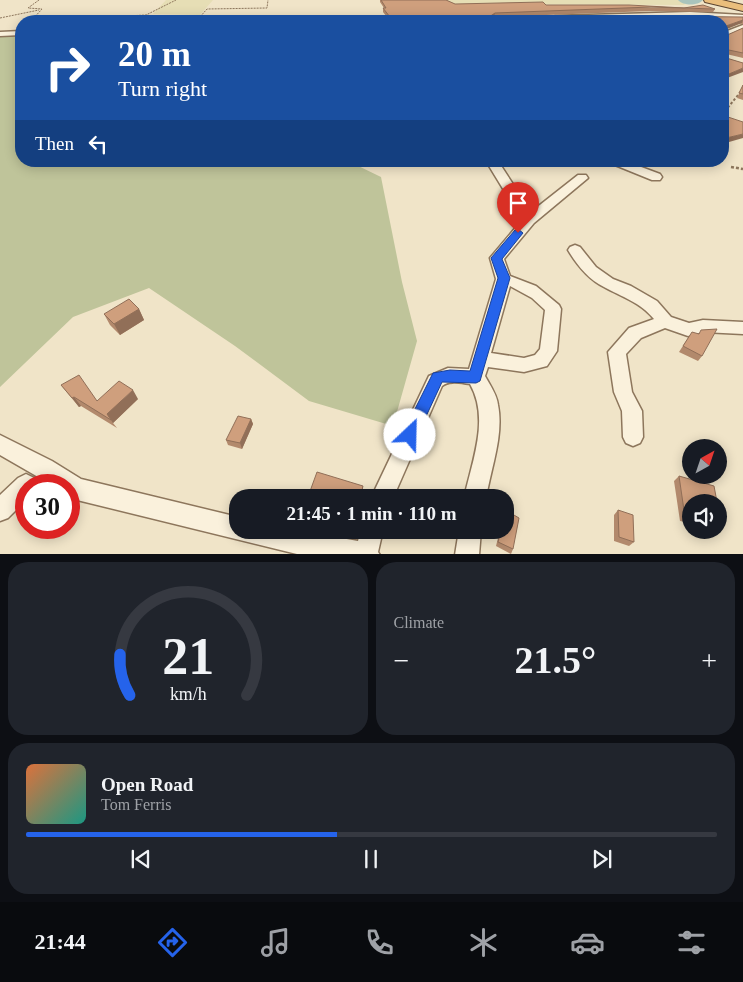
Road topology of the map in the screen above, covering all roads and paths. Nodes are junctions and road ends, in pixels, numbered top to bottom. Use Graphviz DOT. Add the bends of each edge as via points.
graph roads {
  1 [pos="39,0"];
  2 [pos="176,0"];
  3 [pos="268,0"];
  4 [pos="711,0"];
  5 [pos="743,8"];
  6 [pos="42,9"];
  7 [pos="36,15"];
  8 [pos="146,15"];
  9 [pos="202,15"];
  10 [pos="651,15"];
  11 [pos="708,15"];
  12 [pos="729,16"];
  13 [pos="743,17"];
  14 [pos="0,18"];
  15 [pos="743,28"];
  16 [pos="15,33"];
  17 [pos="729,33"];
  18 [pos="0,34"];
  19 [pos="743,89"];
  20 [pos="729,106"];
  21 [pos="496,167"];
  22 [pos="630,167"];
  23 [pos="731,167"];
  24 [pos="743,169"];
  25 [pos="656,177"];
  26 [pos="582,178"];
  27 [pos="529,220"];
  28 [pos="575,250"];
  29 [pos="504,278"];
  30 [pos="665,320"];
  31 [pos="743,328"];
  32 [pos="478,368"];
  33 [pos="633,437"];
  34 [pos="0,444"];
  35 [pos="45,468"];
  36 [pos="38,474"];
  37 [pos="386,489"];
  38 [pos="477,489"];
  39 [pos="15,496"];
  40 [pos="0,510"];
  41 [pos="229,526"];
  42 [pos="274,539"];
  43 [pos="370,539"];
  44 [pos="468,539"];
  45 [pos="307,550"];
  46 [pos="367,554"];
  47 [pos="466,554"];
  1 -- 6 [label="path" via="28,8"];
  2 -- 8 [label="path"];
  3 -- 9 [label="path" via="266,8 207,9"];
  4 -- 5 [label="highway"];
  6 -- 7 [label="path"];
  6 -- 14 [label="path"];
  10 -- 11 [label="street"];
  12 -- 13 [label="street"];
  15 -- 17 [label="street"];
  16 -- 18 [label="street"];
  19 -- 20 [label="path"];
  21 -- 27 [label="street"];
  22 -- 25 [label="street"];
  23 -- 24 [label="path"];
  26 -- 27 [label="street"];
  27 -- 29 [label="street" via="497,258"];
  28 -- 30 [label="street" via="591,271 651,305"];
  29 -- 32 [label="street"];
  29 -- 32 [label="street" via="550,304 553,309 548,350 541,361 529,365"];
  30 -- 31 [label="street" via="688,330 703,326"];
  30 -- 33 [label="street" via="635,333 617,352 623,392 632,411"];
  32 -- 37 [label="street" via="438,377"];
  32 -- 38 [label="street" via="490,406"];
  34 -- 35 [label="street"];
  35 -- 36 [label="street"];
  35 -- 41 [label="street" via="78,489"];
  39 -- 40 [label="street"];
  42 -- 45 [label="street"];
  43 -- 46 [label="street"];
  44 -- 47 [label="street"];
  45 -- 46 [label="street"];
}
